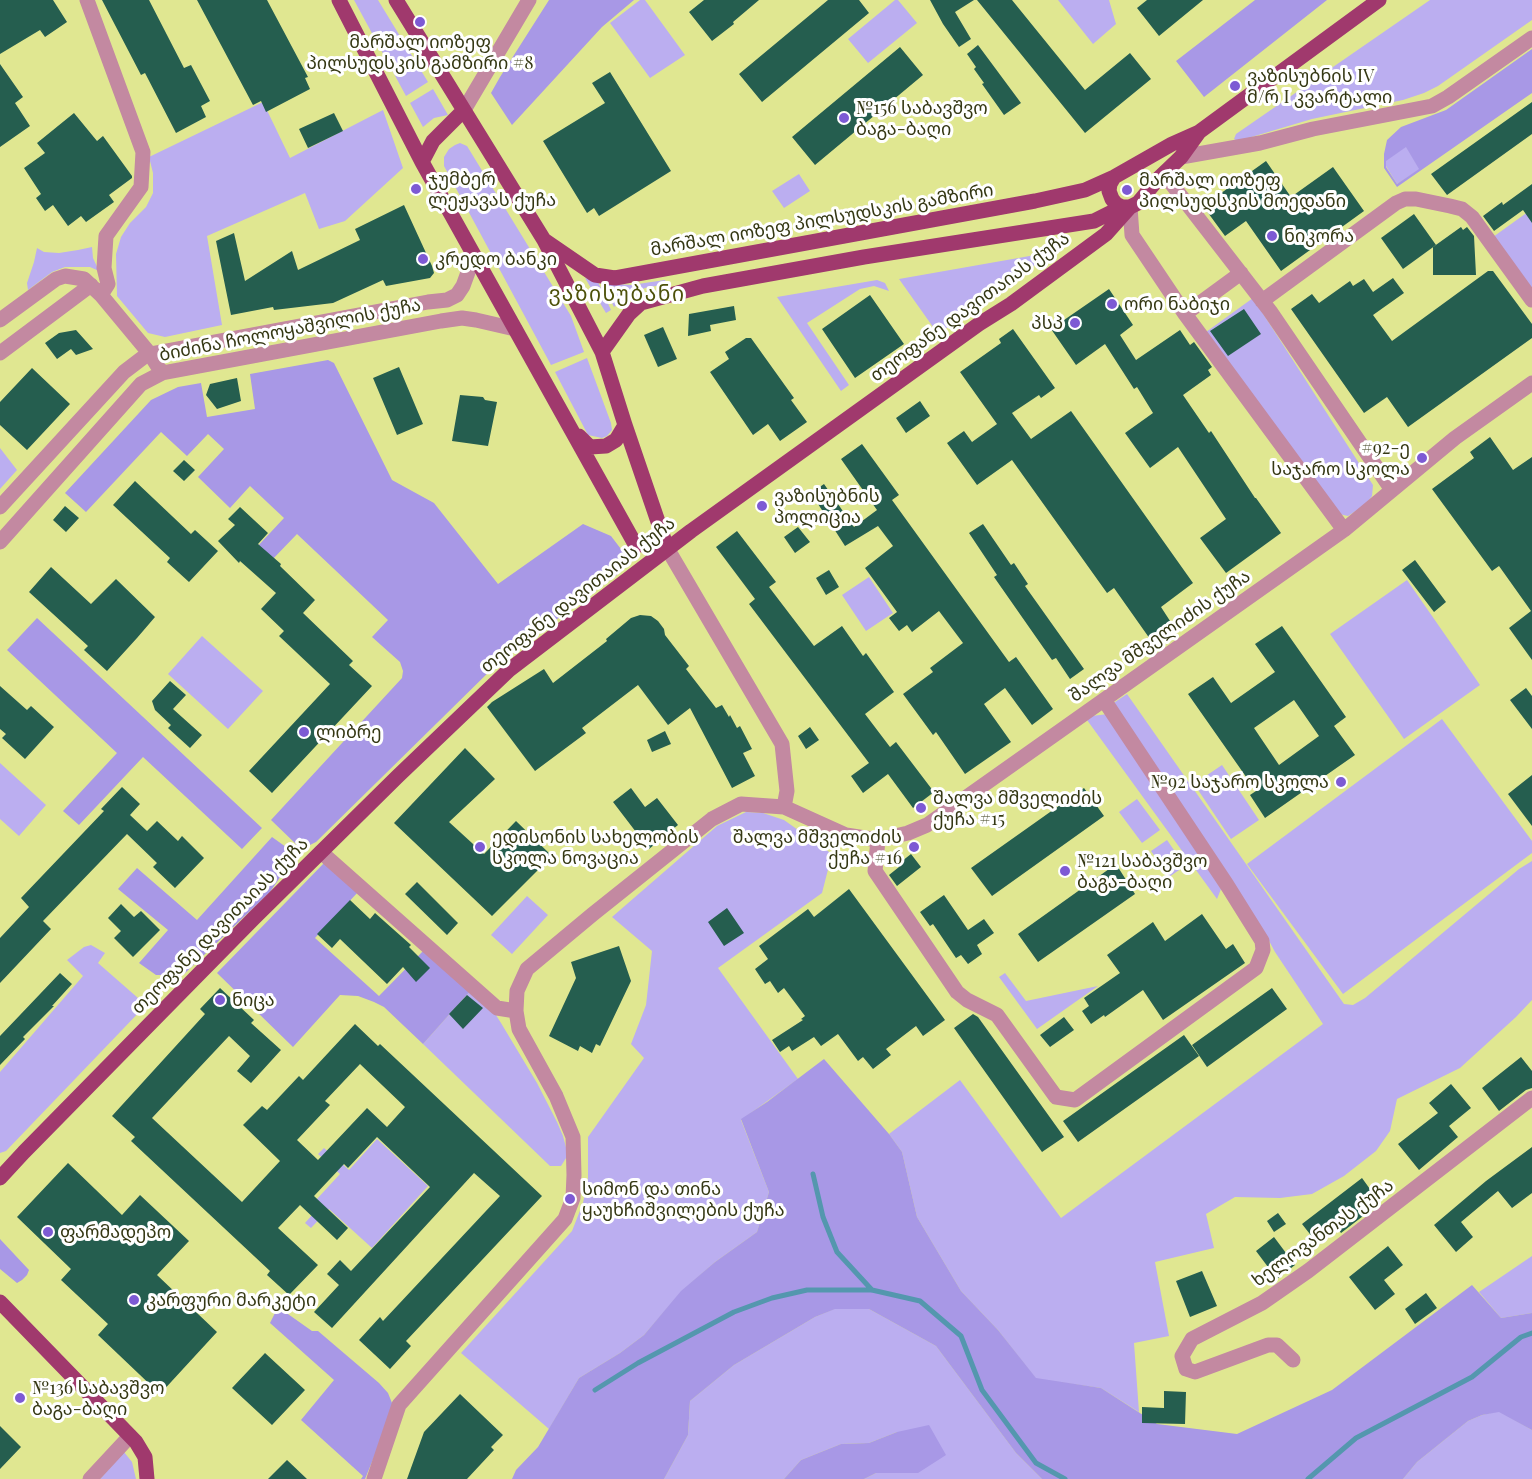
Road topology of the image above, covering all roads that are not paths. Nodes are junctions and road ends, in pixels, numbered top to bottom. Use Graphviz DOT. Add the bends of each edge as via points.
graph roads {
  1 [pos="87,0"];
  2 [pos="339,0"];
  3 [pos="396,0"];
  4 [pos="529,0"];
  5 [pos="1379,0"];
  6 [pos="1532,38"];
  7 [pos="464,110"];
  8 [pos="1199,132"];
  9 [pos="1181,157"];
  10 [pos="422,162"];
  11 [pos="1164,174"];
  12 [pos="1117,175"];
  13 [pos="1143,196"];
  14 [pos="1126,207"];
  15 [pos="544,240"];
  16 [pos="474,256"];
  17 [pos="1241,273"];
  18 [pos="96,290"];
  19 [pos="1532,300"];
  20 [pos="1262,301"];
  21 [pos="1185,314"];
  22 [pos="0,320"];
  23 [pos="515,329"];
  24 [pos="602,352"];
  25 [pos="0,353"];
  26 [pos="150,354"];
  27 [pos="162,373"];
  28 [pos="1532,383"];
  29 [pos="569,425"];
  30 [pos="625,425"];
  31 [pos="24,482"];
  32 [pos="1392,490"];
  33 [pos="42,496"];
  34 [pos="0,507"];
  35 [pos="1344,530"];
  36 [pos="0,542"];
  37 [pos="668,548"];
  38 [pos="1104,700"];
  39 [pos="784,807"];
  40 [pos="878,840"];
  41 [pos="321,852"];
  42 [pos="516,1011"];
  43 [pos="1532,1098"];
  44 [pos="1,1177"];
  45 [pos="0,1302"];
  46 [pos="1293,1360"];
  47 [pos="130,1436"];
  48 [pos="90,1479"];
  49 [pos="147,1479"];
  50 [pos="374,1479"];
  1 -- 18 [label="street" via="143,152 141,187 106,236 104,268 108,284"];
  2 -- 10 [label="main road"];
  3 -- 7 [label="main road, მარშალ იოზეფ პილსუდსკის გამზირი"];
  4 -- 7 [label="street"];
  5 -- 8 [label="main road"];
  6 -- 9 [label="street" via="1432,106"];
  7 -- 10 [label="main road" via="433,141"];
  7 -- 15 [label="main road, მარშალ იოზეფ პილსუდსკის გამზირი"];
  8 -- 9 [label="main road"];
  8 -- 12 [label="main road"];
  9 -- 11 [label="main road"];
  10 -- 16 [label="main road"];
  11 -- 13 [label="main road"];
  11 -- 17 [label="street"];
  12 -- 13 [label="main road" via="1136,174 1144,187"];
  12 -- 14 [label="main road" via="1109,192 1116,204"];
  12 -- 15 [label="main road, მარშალ იოზეფ პილსუდსკის გამზირი" via="1085,190 1035,201 615,278 596,275"];
  13 -- 14 [label="main road" via="1138,203"];
  14 -- 21 [label="street" via="1132,235"];
  14 -- 24 [label="main road" via="1094,221 703,286 659,298 641,303 628,314"];
  14 -- 37 [label="main road, თეოფანე დავითაიას ქუჩა" via="1106,234"];
  15 -- 24 [label="main road, მარშალ იოზეფ პილსუდსკის გამზირი"];
  16 -- 23 [label="main road"];
  16 -- 26 [label="street, ბიძინა ჩოლოყაშვილის ქუჩა" via="463,286 447,300"];
  17 -- 20 [label="street"];
  17 -- 21 [label="street"];
  18 -- 22 [label="street" via="84,279 65,276"];
  18 -- 25 [label="street"];
  18 -- 26 [label="street"];
  19 -- 20 [label="street" via="1472,217 1462,209 1405,199"];
  20 -- 32 [label="street"];
  21 -- 35 [label="street"];
  23 -- 27 [label="street, ბიძინა ჩოლოყაშვილის ქუჩა" via="462,318"];
  23 -- 29 [label="main road"];
  24 -- 30 [label="main road, მარშალ იოზეფ პილსუდსკის გამზირი"];
  26 -- 27 [label="street"];
  26 -- 31 [label="street, ბიძინა ჩოლოყაშვილის ქუჩა" via="124,372"];
  27 -- 33 [label="street, ბიძინა ჩოლოყაშვილის ქუჩა" via="141,384"];
  28 -- 32 [label="street, შალვა მშველიძის ქუჩა" via="1455,438"];
  29 -- 30 [label="main road" via="591,447 606,446 616,440"];
  29 -- 37 [label="main road" via="635,544"];
  30 -- 37 [label="main road, მარშალ იოზეფ პილსუდსკის გამზირი"];
  31 -- 33 [label="street"];
  31 -- 34 [label="street, ბიძინა ჩოლოყაშვილის ქუჩა"];
  32 -- 35 [label="street, შალვა მშველიძის ქუჩა"];
  33 -- 36 [label="street, ბიძინა ჩოლოყაშვილის ქუჩა"];
  35 -- 38 [label="street, შალვა მშველიძის ქუჩა"];
  37 -- 39 [label="street" via="782,744 787,791"];
  37 -- 41 [label="main road, თეოფანე დავითაიას ქუჩა" via="509,670"];
  38 -- 40 [label="street, შალვა მშველიძის ქუჩა" via="927,825"];
  38 -- 40 [label="street" via="1227,885 1262,941 1263,950 1256,968 1075,1100 1056,1097 997,1015 957,992 875,871"];
  39 -- 40 [label="street, შალვა მშველიძის ქუჩა" via="846,835"];
  39 -- 42 [label="street" via="741,804 712,819 527,969 517,991"];
  41 -- 42 [label="street" via="497,1008"];
  41 -- 44 [label="main road, თეოფანე დავითაიას ქუჩა"];
  42 -- 50 [label="street" via="519,1029 556,1096 573,1137 573,1198 565,1219 399,1405"];
  43 -- 46 [label="street, ხელოვანთას ქუჩა" via="1308,1271 1262,1303 1192,1339 1182,1356 1186,1368 1195,1372 1268,1345 1277,1345"];
  45 -- 47 [label="main road"];
  47 -- 48 [label="street"];
  47 -- 49 [label="main road" via="145,1457"];
}
